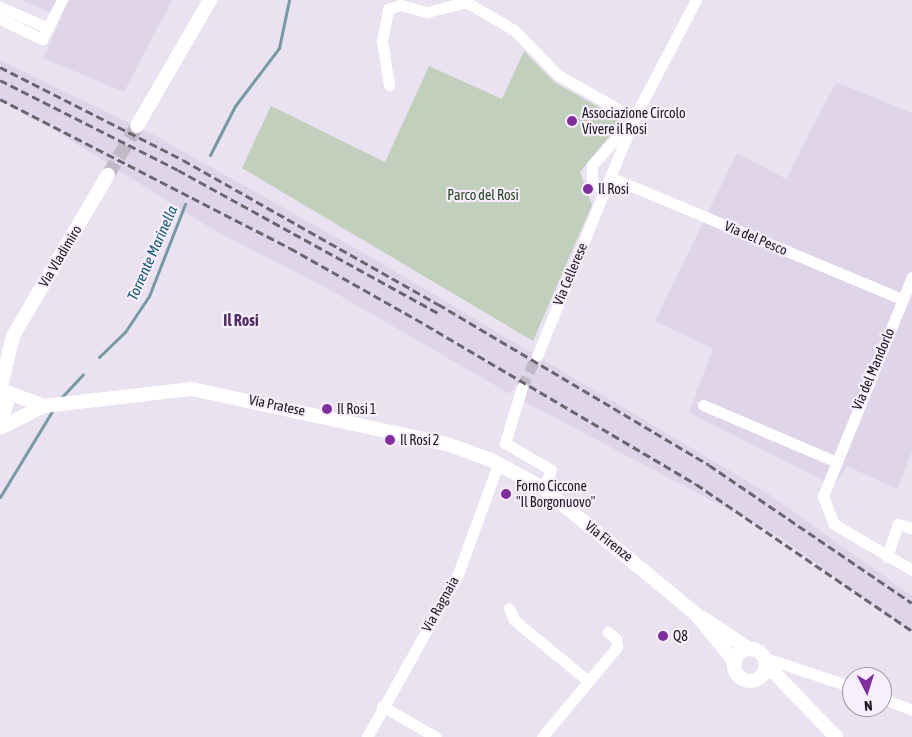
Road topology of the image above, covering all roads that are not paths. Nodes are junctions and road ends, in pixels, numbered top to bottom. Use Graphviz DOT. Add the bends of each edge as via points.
graph roads {
  1 [pos="62,0"];
  2 [pos="210,0"];
  3 [pos="696,0"];
  4 [pos="0,7"];
  5 [pos="0,19"];
  6 [pos="48,28"];
  7 [pos="389,85"];
  8 [pos="634,118"];
  9 [pos="137,126"];
  10 [pos="108,175"];
  11 [pos="610,177"];
  12 [pos="604,192"];
  13 [pos="912,277"];
  14 [pos="901,300"];
  15 [pos="13,336"];
  16 [pos="0,347"];
  17 [pos="537,356"];
  18 [pos="2,387"];
  19 [pos="522,387"];
  20 [pos="703,405"];
  21 [pos="44,406"];
  22 [pos="0,427"];
  23 [pos="834,461"];
  24 [pos="494,462"];
  25 [pos="543,488"];
  26 [pos="912,528"];
  27 [pos="887,557"];
  28 [pos="912,570"];
  29 [pos="509,608"];
  30 [pos="696,614"];
  31 [pos="608,632"];
  32 [pos="749,649"];
  33 [pos="735,662"];
  34 [pos="766,662"];
  35 [pos="588,681"];
  36 [pos="754,681"];
  37 [pos="842,684"];
  38 [pos="799,701"];
  39 [pos="892,702"];
  40 [pos="382,706"];
  41 [pos="912,710"];
  42 [pos="367,737"];
  43 [pos="436,737"];
  44 [pos="542,737"];
  45 [pos="836,737"];
  1 -- 6 [label="street"];
  2 -- 9 [label="main road"];
  3 -- 8 [label="street, Via Cellerese"];
  4 -- 6 [label="street"];
  5 -- 6 [label="street" via="42,40"];
  7 -- 8 [label="street" via="382,41 388,9 400,5 427,12 466,2 514,30 558,75"];
  8 -- 11 [label="street, Via Cellerese"];
  8 -- 12 [label="street, Via Cellerese" via="592,166 594,186"];
  10 -- 15 [label="main road, Via Vladimiro"];
  11 -- 12 [label="street, Via Cellerese"];
  11 -- 14 [label="street, Via del Pesco"];
  12 -- 17 [label="street, Via Cellerese"];
  13 -- 14 [label="street, Via del Mandorlo"];
  14 -- 23 [label="street, Via del Mandorlo"];
  15 -- 16 [label="main road, Via Vladimiro"];
  15 -- 18 [label="main road, Via Vladimiro"];
  18 -- 21 [label="main road"];
  18 -- 22 [label="main road, Via Vladimiro" via="7,408"];
  19 -- 25 [label="street" via="505,443 551,470"];
  20 -- 23 [label="street"];
  21 -- 22 [label="main road, Via Pratese"];
  21 -- 24 [label="main road, Via Pratese" via="166,389 219,393 386,428"];
  23 -- 27 [label="street, Via del Mandorlo" via="823,496 834,524"];
  24 -- 25 [label="main road, Via Firenze"];
  24 -- 40 [label="street, Via Ragnaia" via="458,574"];
  25 -- 30 [label="main road, Via Firenze"];
  26 -- 27 [label="street" via="898,524"];
  27 -- 28 [label="street, Via del Mandorlo"];
  29 -- 35 [label="street" via="514,620"];
  30 -- 32 [label="main road, Via Firenze"];
  30 -- 33 [label="main road, Via Firenze"];
  31 -- 35 [label="street" via="616,639 617,648"];
  32 -- 33 [label="main road"];
  32 -- 34 [label="main road, Via Firenze"];
  33 -- 36 [label="main road, Via Firenze" via="739,677"];
  34 -- 36 [label="main road" via="763,675"];
  34 -- 37 [label="street"];
  34 -- 38 [label="main road, Via Firenze"];
  35 -- 44 [label="street"];
  36 -- 38 [label="main road, Via Firenze"];
  38 -- 45 [label="main road, Via Firenze"];
  39 -- 41 [label="street"];
  40 -- 42 [label="street, Via Ragnaia"];
  40 -- 43 [label="street"];
}
